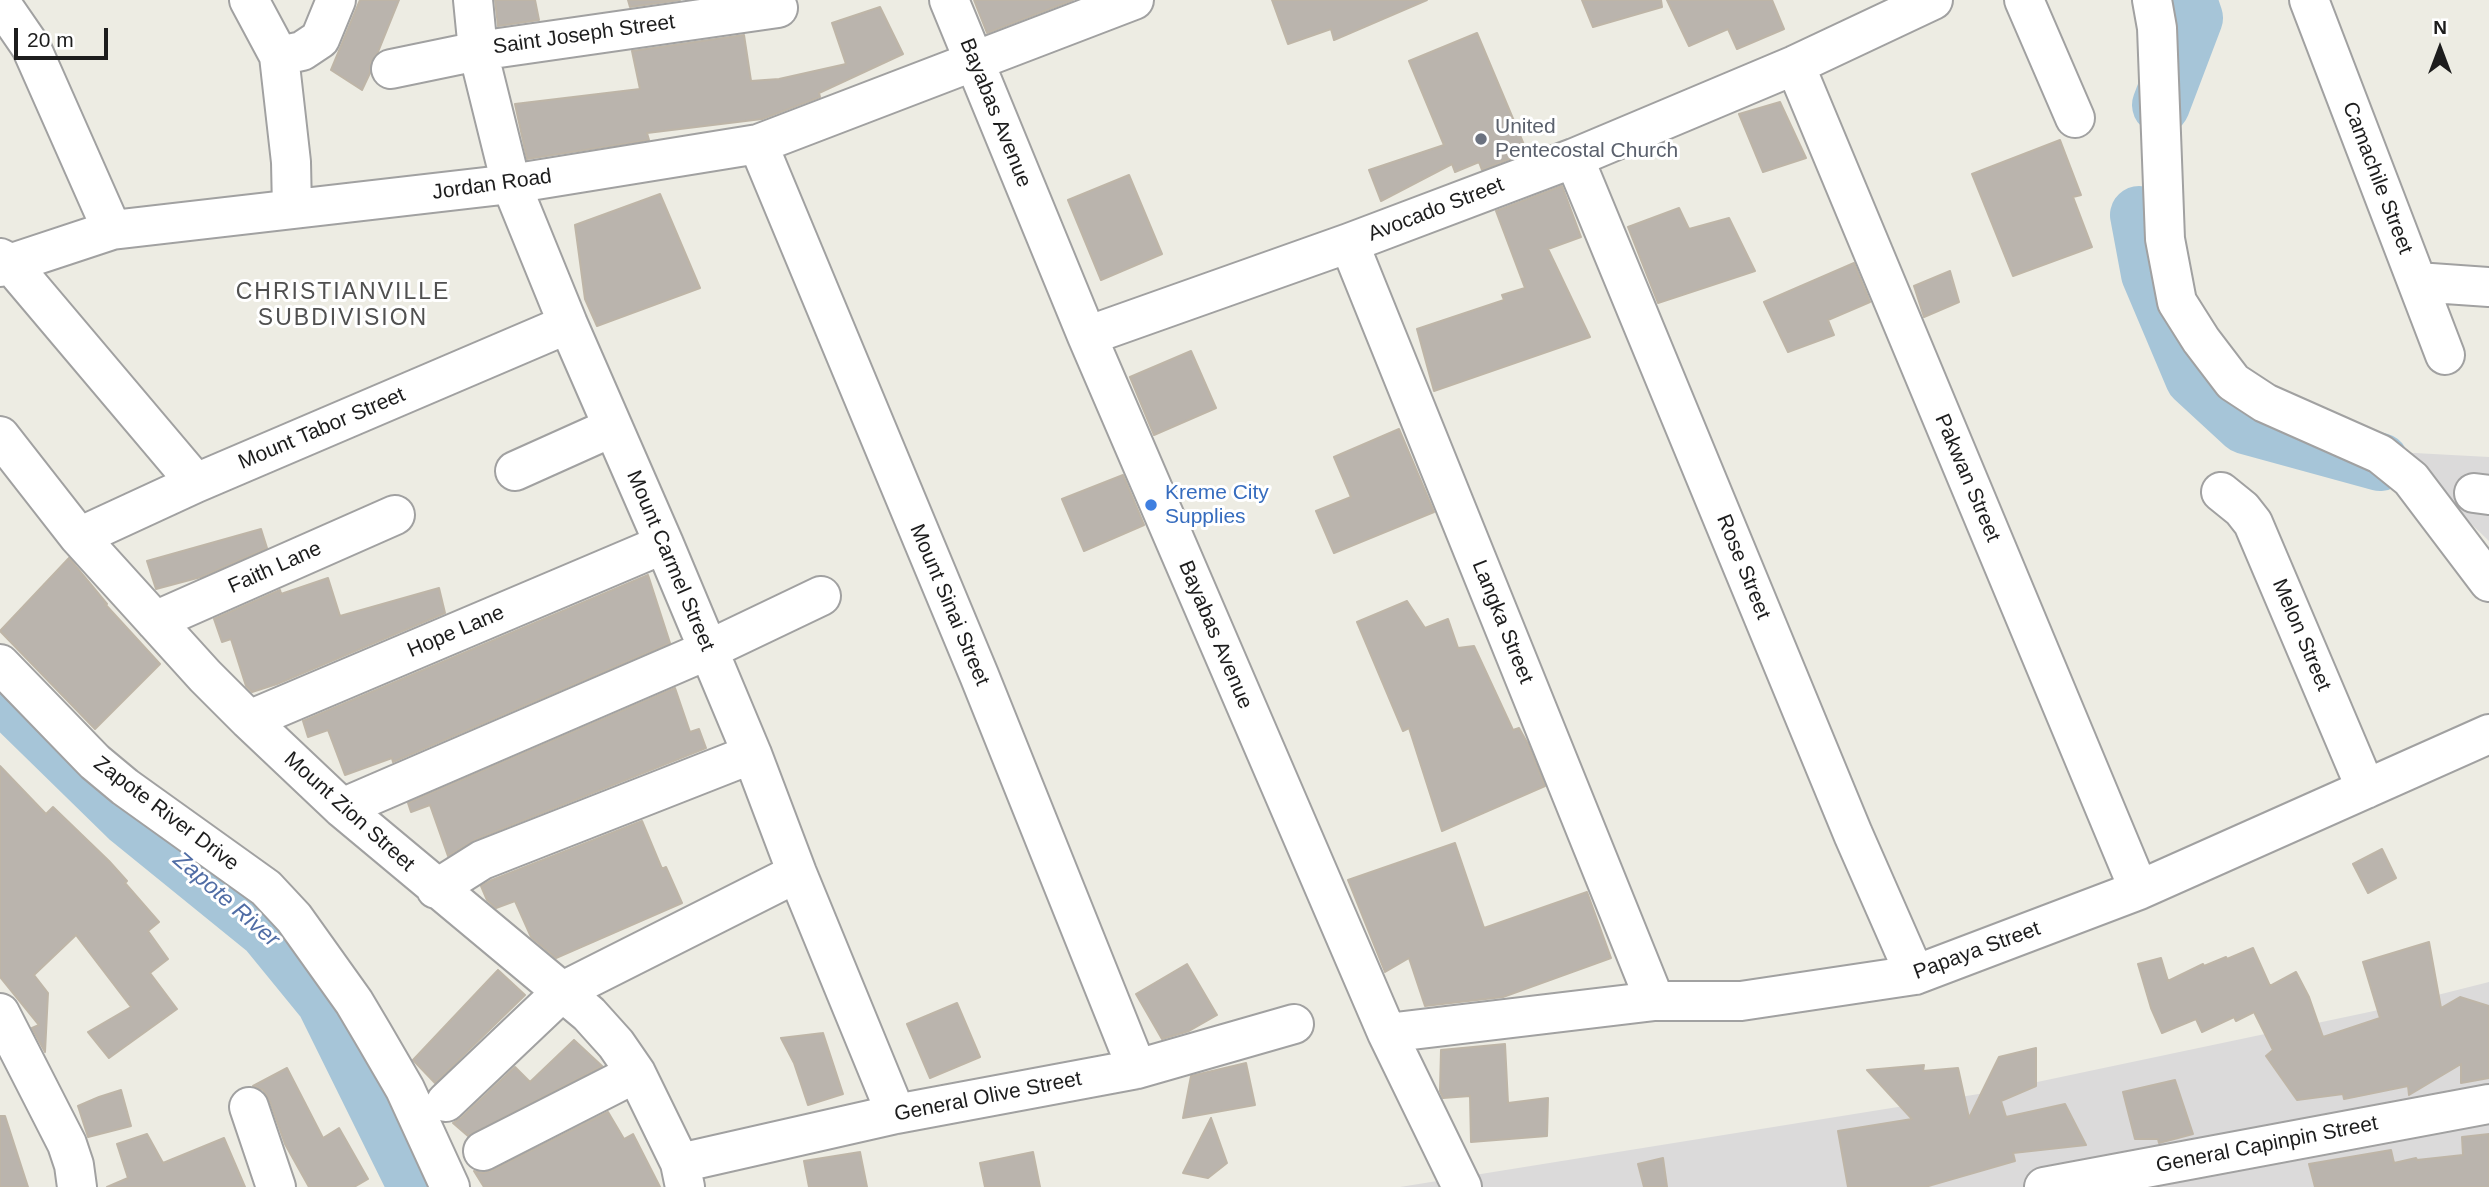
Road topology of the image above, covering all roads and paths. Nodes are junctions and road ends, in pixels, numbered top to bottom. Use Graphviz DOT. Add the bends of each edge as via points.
graph roads {
  1 [pos="249,0"];
  2 [pos="337,0"];
  3 [pos="473,0"];
  4 [pos="949,0"];
  5 [pos="1135,0"];
  6 [pos="1933,0"];
  7 [pos="2024,0"];
  8 [pos="2152,0"];
  9 [pos="2309,0"];
  10 [pos="0,2"];
  11 [pos="778,8"];
  12 [pos="611,15"];
  13 [pos="478,51"];
  14 [pos="279,57"];
  15 [pos="974,60"];
  16 [pos="1794,65"];
  17 [pos="391,69"];
  18 [pos="2075,118"];
  19 [pos="758,144"];
  20 [pos="1574,158"];
  21 [pos="511,184"];
  22 [pos="292,209"];
  23 [pos="112,230"];
  24 [pos="1349,243"];
  25 [pos="3,262"];
  26 [pos="2417,282"];
  27 [pos="2489,287"];
  28 [pos="568,324"];
  29 [pos="1087,336"];
  30 [pos="2445,355"];
  31 [pos="613,427"];
  32 [pos="0,436"];
  33 [pos="515,471"];
  34 [pos="196,483"];
  35 [pos="2221,492"];
  36 [pos="395,515"];
  37 [pos="79,537"];
  38 [pos="664,544"];
  39 [pos="2489,582"];
  40 [pos="821,596"];
  41 [pos="155,621"];
  42 [pos="708,650"];
  43 [pos="0,664"];
  44 [pos="249,720"];
  45 [pos="2489,734"];
  46 [pos="752,754"];
  47 [pos="2366,789"];
  48 [pos="342,808"];
  49 [pos="797,873"];
  50 [pos="436,889"];
  51 [pos="2140,890"];
  52 [pos="1915,975"];
  53 [pos="563,991"];
  54 [pos="1655,1001"];
  55 [pos="0,1013"];
  56 [pos="1294,1024"];
  57 [pos="1387,1033"];
  58 [pos="1137,1069"];
  59 [pos="636,1073"];
  60 [pos="446,1102"];
  61 [pos="2489,1104"];
  62 [pos="249,1107"];
  63 [pos="896,1114"];
  64 [pos="483,1151"];
  65 [pos="683,1175"];
  66 [pos="77,1187"];
  67 [pos="276,1187"];
  68 [pos="450,1187"];
  69 [pos="1462,1187"];
  70 [pos="2044,1187"];
  1 -- 14 [label="street"];
  2 -- 14 [label="street" via="320,39 302,51"];
  3 -- 13 [label="street, Mount Carmel Street"];
  4 -- 15 [label="street, Bayabas Avenue"];
  5 -- 15 [label="street, Jordan Road"];
  6 -- 16 [label="street, Avocado Street"];
  7 -- 18 [label="street"];
  8 -- 39 [label="street" via="2165,239 2177,302 2233,382 2265,403 2379,454 2411,479"];
  9 -- 26 [label="street, Camachile Street"];
  10 -- 23 [label="street" via="31,47"];
  11 -- 12 [label="street, Saint Joseph Street"];
  12 -- 13 [label="street, Saint Joseph Street"];
  13 -- 17 [label="street, Saint Joseph Street"];
  13 -- 21 [label="street, Mount Carmel Street"];
  14 -- 22 [label="street"];
  15 -- 19 [label="street, Jordan Road"];
  15 -- 29 [label="street, Bayabas Avenue"];
  16 -- 20 [label="street, Avocado Street"];
  16 -- 51 [label="street, Pakwan Street"];
  19 -- 21 [label="street, Jordan Road"];
  19 -- 58 [label="street, Mount Sinai Street"];
  20 -- 24 [label="street, Avocado Street"];
  20 -- 52 [label="street, Rose Street"];
  21 -- 22 [label="street, Jordan Road"];
  21 -- 28 [label="street, Mount Carmel Street"];
  22 -- 23 [label="street, Jordan Road"];
  23 -- 25 [label="street, Jordan Road"];
  24 -- 29 [label="street, Avocado Street"];
  24 -- 54 [label="street, Langka Street"];
  25 -- 34 [label="street"];
  26 -- 27 [label="street"];
  26 -- 30 [label="street, Camachile Street"];
  28 -- 31 [label="street, Mount Carmel Street"];
  28 -- 34 [label="street, Mount Tabor Street"];
  29 -- 57 [label="street, Bayabas Avenue"];
  31 -- 33 [label="street"];
  31 -- 38 [label="street, Mount Carmel Street"];
  32 -- 37 [label="street, Mount Zion Street"];
  34 -- 37 [label="street, Mount Tabor Street"];
  35 -- 47 [label="street, Melon Street" via="2242,509 2261,540"];
  36 -- 41 [label="street, Faith Lane"];
  37 -- 41 [label="street, Mount Zion Street"];
  38 -- 42 [label="street, Mount Carmel Street"];
  38 -- 44 [label="street, Hope Lane"];
  40 -- 42 [label="street"];
  41 -- 44 [label="street, Mount Zion Street"];
  42 -- 46 [label="street, Mount Carmel Street"];
  42 -- 48 [label="street"];
  43 -- 68 [label="street, Zapote River Drive" via="95,762 266,888 294,918 380,1045"];
  44 -- 48 [label="street, Mount Zion Street"];
  45 -- 47 [label="street, Papaya Street"];
  46 -- 49 [label="street, Mount Carmel Street"];
  46 -- 50 [label="street" via="482,860"];
  47 -- 51 [label="street, Papaya Street"];
  48 -- 50 [label="street, Mount Zion Street"];
  49 -- 53 [label="street"];
  49 -- 63 [label="street, Mount Carmel Street"];
  50 -- 53 [label="street, Mount Zion Street"];
  51 -- 52 [label="street, Papaya Street"];
  52 -- 54 [label="street, Papaya Street" via="1741,1001"];
  53 -- 59 [label="street, Mount Zion Street" via="616,1044"];
  53 -- 60 [label="street"];
  54 -- 57 [label="street, Papaya Street"];
  55 -- 66 [label="street" via="66,1143"];
  56 -- 58 [label="street, General Olive Street"];
  57 -- 69 [label="street, Bayabas Avenue"];
  58 -- 63 [label="street, General Olive Street"];
  59 -- 64 [label="street"];
  59 -- 65 [label="street, Mount Zion Street"];
  61 -- 70 [label="street, General Capinpin Street"];
  62 -- 67 [label="street"];
  63 -- 65 [label="street, General Olive Street"];
}
